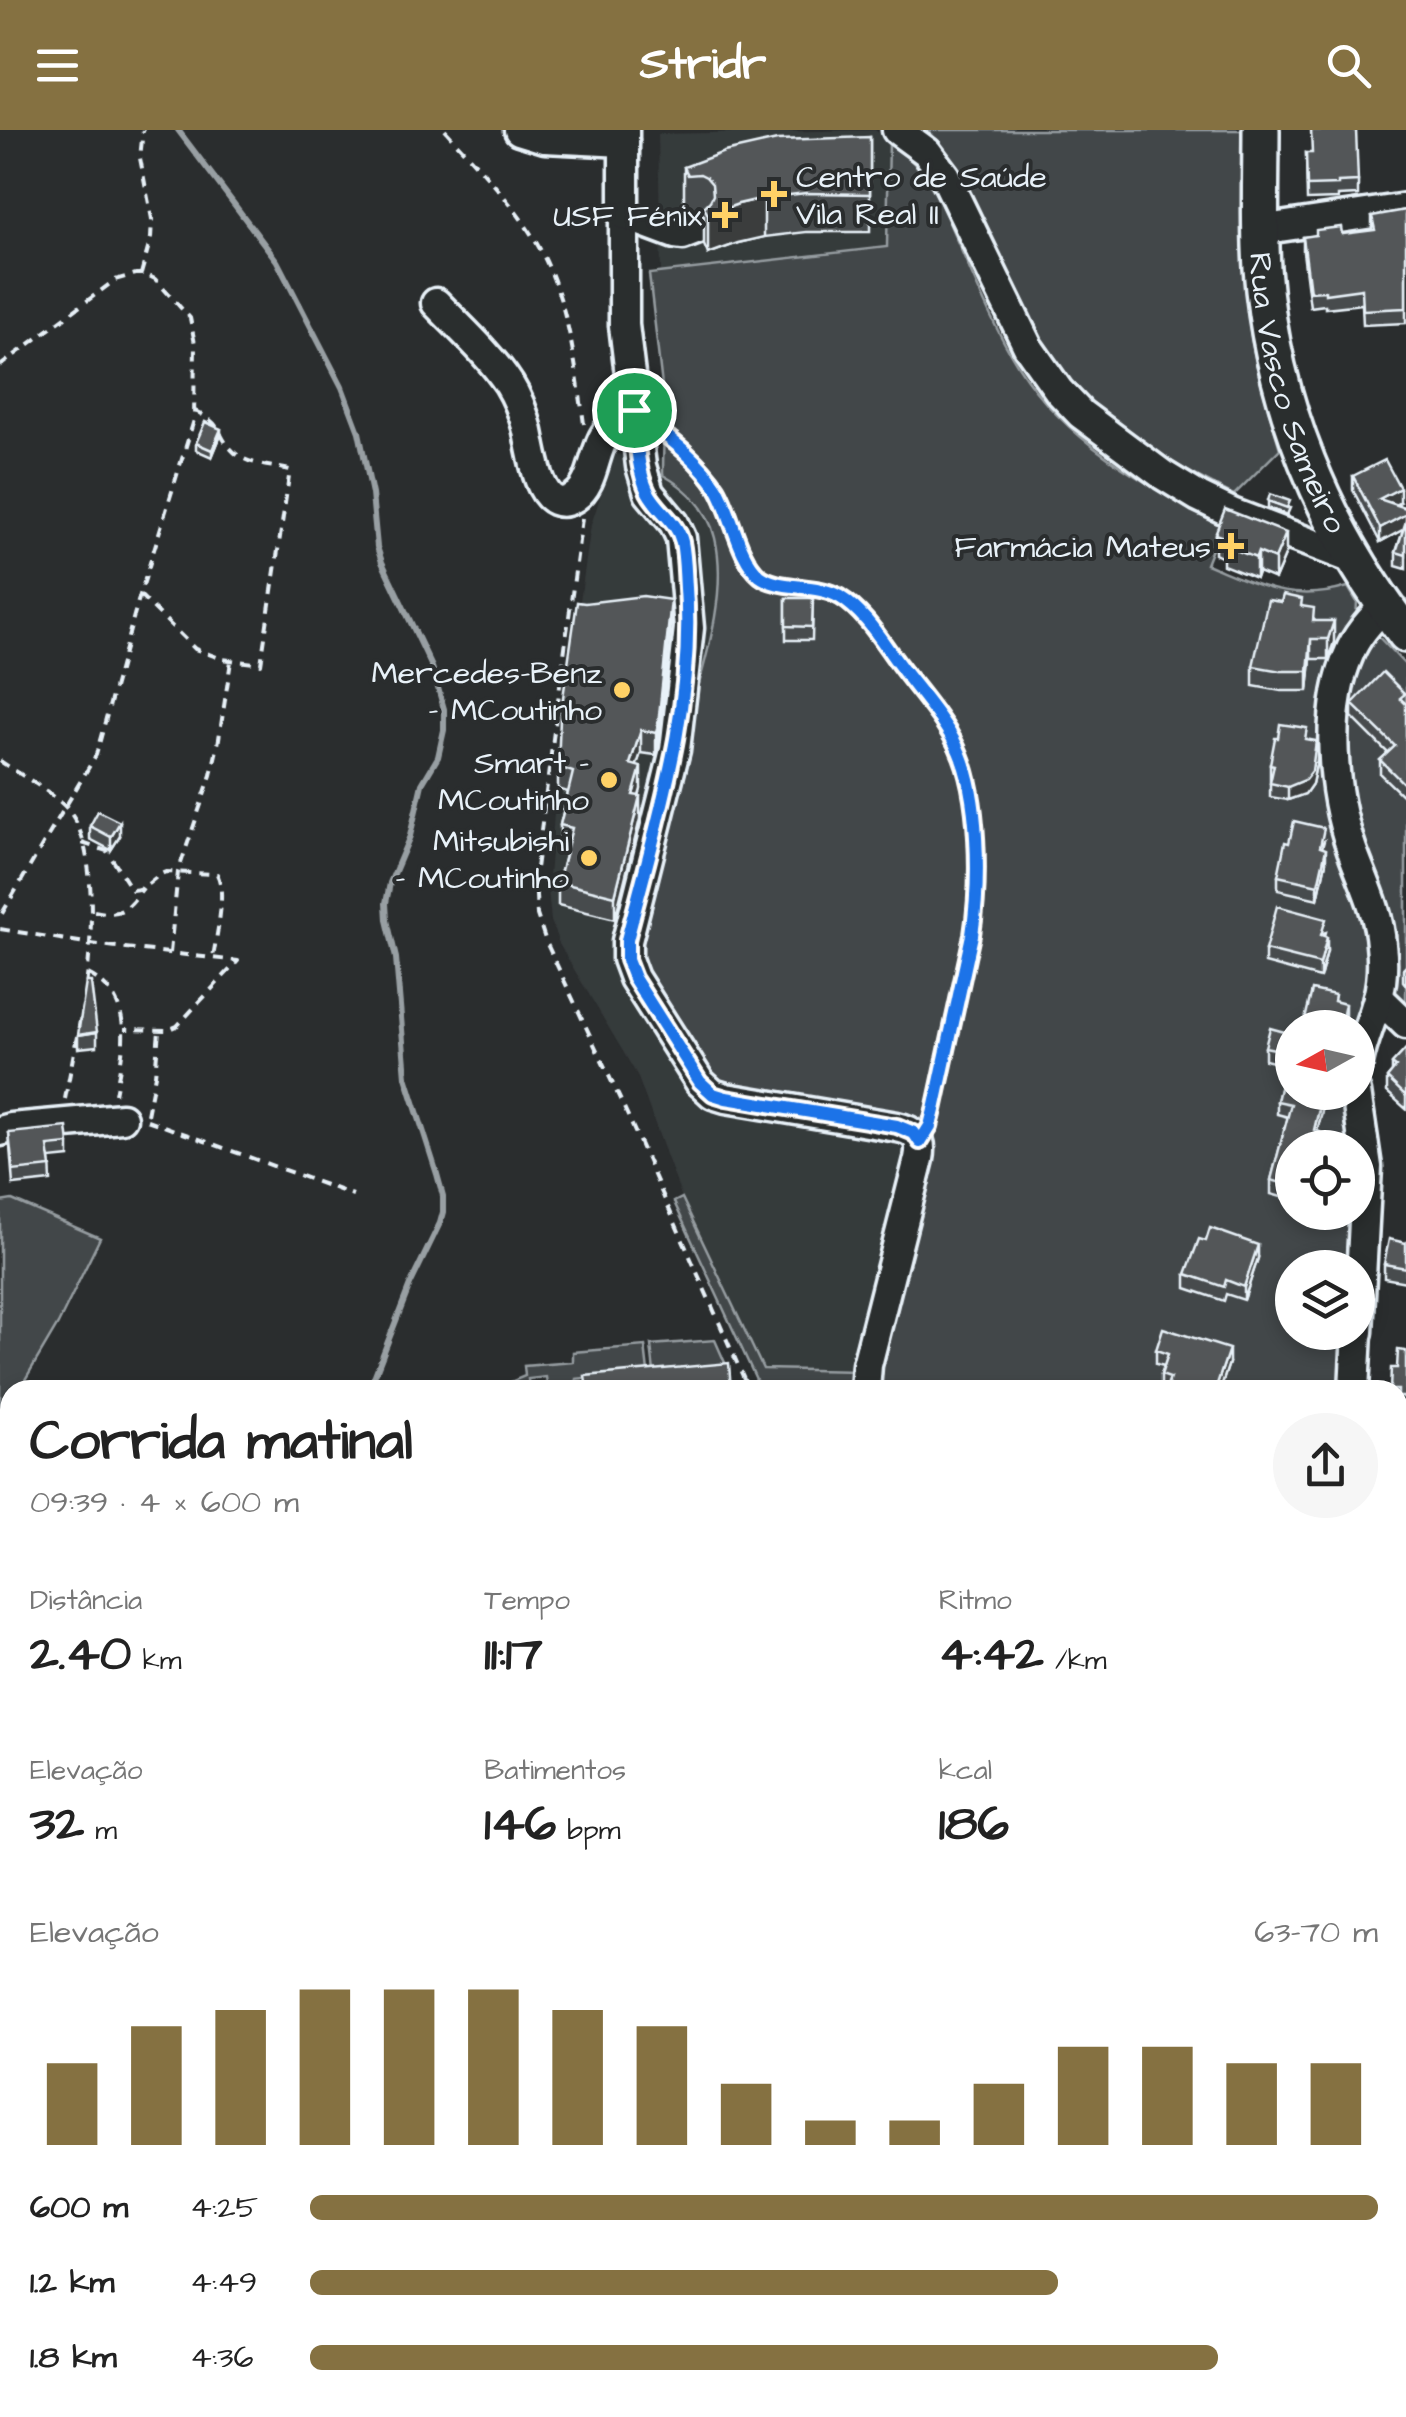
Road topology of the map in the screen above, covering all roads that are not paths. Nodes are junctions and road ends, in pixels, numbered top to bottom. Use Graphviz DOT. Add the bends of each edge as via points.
graph roads {
  1 [pos="519,130"];
  2 [pos="897,130"];
  3 [pos="909,130"];
  4 [pos="1261,130"];
  5 [pos="624,136"];
  6 [pos="927,152"];
  7 [pos="1406,208"];
  8 [pos="624,215"];
  9 [pos="696,230"];
  10 [pos="1260,230"];
  11 [pos="436,304"];
  12 [pos="634,410"];
  13 [pos="1358,562"];
  14 [pos="1385,605"];
  15 [pos="1406,634"];
  16 [pos="1378,998"];
  17 [pos="1374,1010"];
  18 [pos="1406,1024"];
  19 [pos="1359,1110"];
  20 [pos="126,1119"];
  21 [pos="0,1131"];
  22 [pos="1362,1250"];
  23 [pos="1357,1350"];
  24 [pos="865,1380"];
  25 [pos="1355,1380"];
  1 -- 5 [label="street" via="544,138"];
  2 -- 6 [label="street"];
  3 -- 6 [label="street"];
  4 -- 10 [label="main road, Rua Vasco Sameiro"];
  5 -- 8 [label="street"];
  6 -- 13 [label="street" via="952,188 1028,346 1081,414 1199,497"];
  7 -- 10 [label="street"];
  8 -- 9 [label="street" via="675,234"];
  8 -- 12 [label="street" via="624,325"];
  10 -- 13 [label="main road, Rua Vasco Sameiro" via="1268,322 1288,412"];
  11 -- 12 [label="street" via="516,397 539,480 561,501 584,489 603,439"];
  12 -- 24 [label="street" via="645,484 681,538 688,628 677,737 627,960 713,1094 897,1126 920,1142"];
  13 -- 14 [label="main road, Rua Vasco Sameiro"];
  14 -- 15 [label="main road, Rua Vasco Sameiro"];
  14 -- 16 [label="street" via="1347,657 1334,752 1343,821 1379,928"];
  16 -- 17 [label="street"];
  16 -- 18 [label="street"];
  19 -- 22 [label="street" via="1367,1168"];
  20 -- 21 [label="street"];
  23 -- 25 [label="street"];
}
